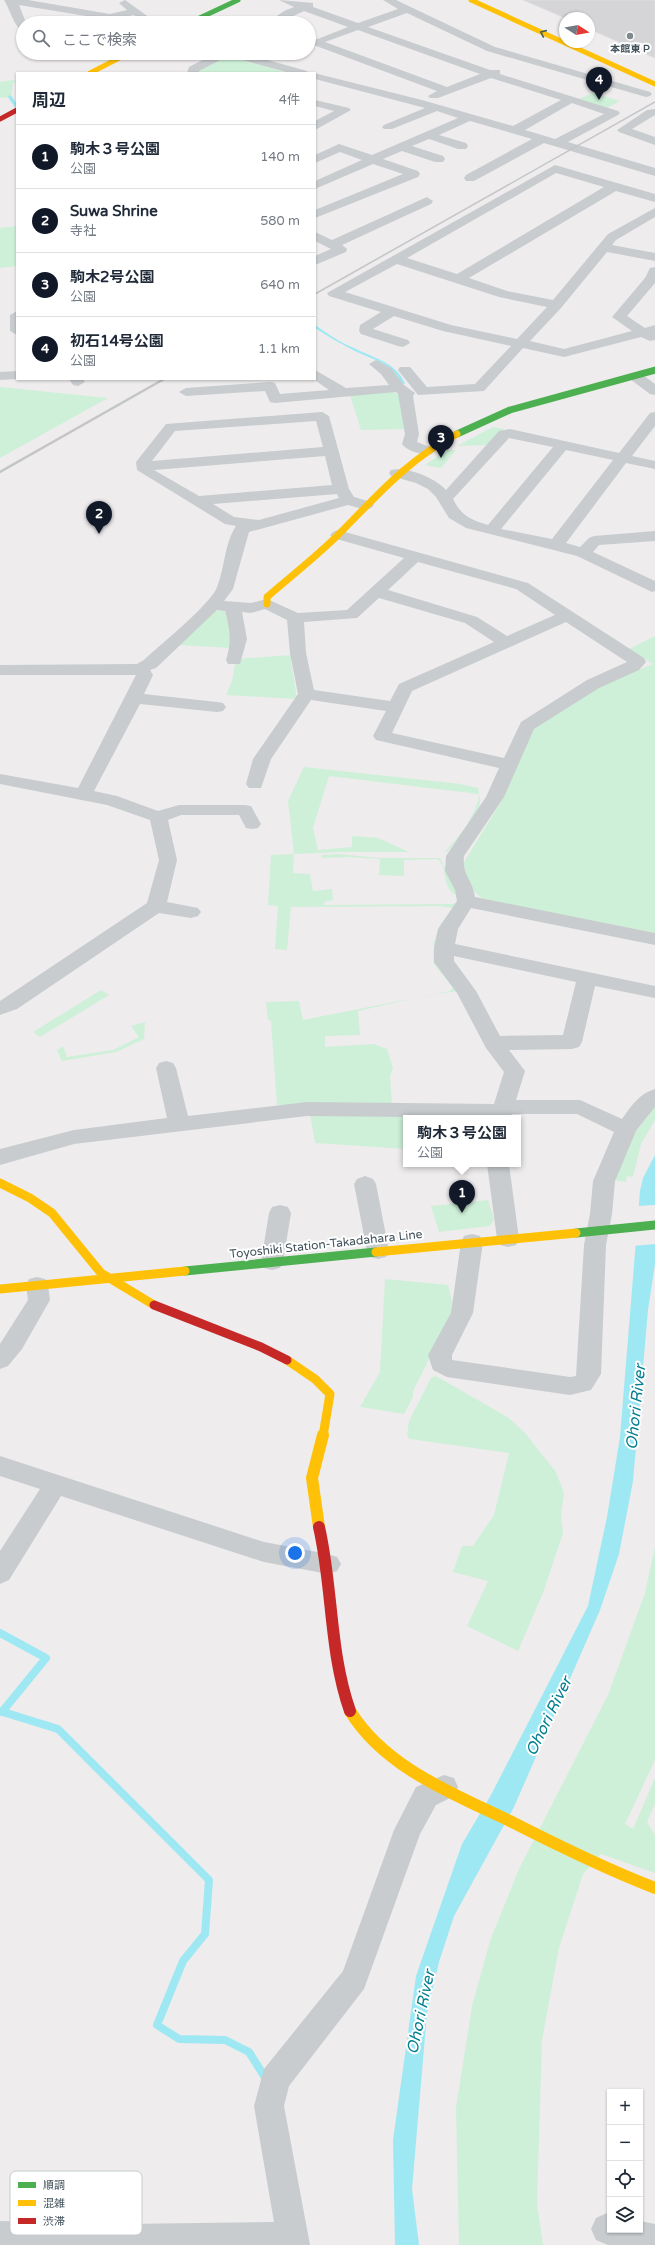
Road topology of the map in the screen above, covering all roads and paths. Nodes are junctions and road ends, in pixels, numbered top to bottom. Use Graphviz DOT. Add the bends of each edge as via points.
graph roads {
  1 [pos="120,0"];
  2 [pos="238,0"];
  3 [pos="284,0"];
  4 [pos="388,0"];
  5 [pos="470,0"];
  6 [pos="489,0"];
  7 [pos="12,1"];
  8 [pos="318,2"];
  9 [pos="304,7"];
  10 [pos="408,9"];
  11 [pos="76,11"];
  12 [pos="135,12"];
  13 [pos="18,16"];
  14 [pos="75,16"];
  15 [pos="104,16"];
  16 [pos="115,16"];
  17 [pos="141,16"];
  18 [pos="204,16"];
  19 [pos="282,16"];
  20 [pos="358,27"];
  21 [pos="559,32"];
  22 [pos="316,43"];
  23 [pos="316,45"];
  24 [pos="594,48"];
  25 [pos="527,59"];
  26 [pos="115,60"];
  27 [pos="211,60"];
  28 [pos="253,60"];
  29 [pos="276,60"];
  30 [pos="267,64"];
  31 [pos="92,72"];
  32 [pos="193,72"];
  33 [pos="296,72"];
  34 [pos="490,74"];
  35 [pos="316,76"];
  36 [pos="655,76"];
  37 [pos="655,84"];
  38 [pos="447,91"];
  39 [pos="646,94"];
  40 [pos="571,99"];
  41 [pos="316,102"];
  42 [pos="418,102"];
  43 [pos="435,108"];
  44 [pos="16,111"];
  45 [pos="491,111"];
  46 [pos="655,112"];
  47 [pos="0,119"];
  48 [pos="471,119"];
  49 [pos="316,125"];
  50 [pos="388,127"];
  51 [pos="514,131"];
  52 [pos="429,135"];
  53 [pos="547,141"];
  54 [pos="655,141"];
  55 [pos="462,146"];
  56 [pos="402,147"];
  57 [pos="316,159"];
  58 [pos="439,159"];
  59 [pos="371,160"];
  60 [pos="655,172"];
  61 [pos="470,178"];
  62 [pos="316,185"];
  63 [pos="614,186"];
  64 [pos="655,198"];
  65 [pos="427,200"];
  66 [pos="655,212"];
  67 [pos="316,214"];
  68 [pos="321,241"];
  69 [pos="603,247"];
  70 [pos="655,257"];
  71 [pos="396,259"];
  72 [pos="316,261"];
  73 [pos="655,271"];
  74 [pos="458,279"];
  75 [pos="556,305"];
  76 [pos="392,311"];
  77 [pos="649,331"];
  78 [pos="655,340"];
  79 [pos="403,343"];
  80 [pos="520,344"];
  81 [pos="376,364"];
  82 [pos="405,370"];
  83 [pos="655,370"];
  84 [pos="16,375"];
  85 [pos="316,375"];
  86 [pos="0,376"];
  87 [pos="635,376"];
  88 [pos="402,390"];
  89 [pos="655,391"];
  90 [pos="186,392"];
  91 [pos="423,392"];
  92 [pos="343,393"];
  93 [pos="654,419"];
  94 [pos="563,444"];
  95 [pos="427,450"];
  96 [pos="331,451"];
  97 [pos="622,457"];
  98 [pos="655,464"];
  99 [pos="143,466"];
  100 [pos="396,473"];
  101 [pos="344,494"];
  102 [pos="444,497"];
  103 [pos="197,502"];
  104 [pos="366,505"];
  105 [pos="261,524"];
  106 [pos="492,530"];
  107 [pos="338,535"];
  108 [pos="655,536"];
  109 [pos="556,544"];
  110 [pos="583,553"];
  111 [pos="416,556"];
  112 [pos="655,586"];
  113 [pos="376,592"];
  114 [pos="267,604"];
  115 [pos="213,605"];
  116 [pos="232,607"];
  117 [pos="567,616"];
  118 [pos="295,618"];
  119 [pos="506,643"];
  120 [pos="234,660"];
  121 [pos="140,669"];
  122 [pos="0,670"];
  123 [pos="306,694"];
  124 [pos="134,698"];
  125 [pos="217,707"];
  126 [pos="396,707"];
  127 [pos="509,765"];
  128 [pos="0,779"];
  129 [pos="255,784"];
  130 [pos="84,794"];
  131 [pos="158,818"];
  132 [pos="252,824"];
  133 [pos="466,901"];
  134 [pos="156,906"];
  135 [pos="191,912"];
  136 [pos="655,939"];
  137 [pos="444,948"];
  138 [pos="587,978"];
  139 [pos="655,992"];
  140 [pos="0,1008"];
  141 [pos="493,1044"];
  142 [pos="166,1068"];
  143 [pos="655,1096"];
  144 [pos="503,1112"];
  145 [pos="178,1123"];
  146 [pos="626,1129"];
  147 [pos="0,1157"];
  148 [pos="498,1167"];
  149 [pos="0,1183"];
  150 [pos="365,1184"];
  151 [pos="280,1213"];
  152 [pos="655,1225"];
  153 [pos="607,1228"];
  154 [pos="508,1239"];
  155 [pos="472,1242"];
  156 [pos="378,1251"];
  157 [pos="272,1262"];
  158 [pos="108,1278"];
  159 [pos="37,1285"];
  160 [pos="0,1289"];
  161 [pos="0,1360"];
  162 [pos="0,1466"];
  163 [pos="55,1485"];
  164 [pos="328,1564"];
  165 [pos="0,1573"];
  166 [pos="452,1791"];
  167 [pos="655,1888"];
  168 [pos="624,2233"];
  169 [pos="0,2238"];
  170 [pos="655,2240"];
  171 [pos="293,2241"];
  1 -- 12 [label="street"];
  2 -- 18 [label="street"];
  3 -- 9 [label="street"];
  4 -- 10 [label="street"];
  37 -- 5 [label="street, one-way"];
  6 -- 21 [label="street"];
  7 -- 11 [label="street"];
  7 -- 13 [label="street"];
  8 -- 9 [label="street"];
  9 -- 19 [label="street"];
  9 -- 20 [label="street"];
  10 -- 20 [label="street"];
  10 -- 25 [label="street" via="491,49"];
  11 -- 14 [label="street"];
  11 -- 15 [label="street"];
  12 -- 16 [label="street"];
  12 -- 17 [label="street"];
  20 -- 22 [label="street"];
  20 -- 34 [label="street"];
  23 -- 38 [label="street"];
  24 -- 36 [label="street"];
  25 -- 34 [label="street"];
  25 -- 39 [label="street"];
  26 -- 31 [label="street"];
  27 -- 32 [label="street" via="193,69"];
  28 -- 30 [label="street"];
  29 -- 30 [label="street"];
  30 -- 33 [label="street"];
  34 -- 38 [label="street"];
  34 -- 40 [label="street"];
  35 -- 42 [label="street"];
  38 -- 42 [label="street"];
  40 -- 51 [label="street"];
  40 -- 53 [label="street" via="614,113 568,139"];
  41 -- 49 [label="street" via="345,110"];
  42 -- 43 [label="street"];
  43 -- 48 [label="street"];
  43 -- 50 [label="street"];
  44 -- 47 [label="street"];
  45 -- 48 [label="street"];
  46 -- 54 [label="street" via="623,130"];
  48 -- 51 [label="street"];
  48 -- 52 [label="street"];
  51 -- 53 [label="street"];
  52 -- 55 [label="street"];
  52 -- 56 [label="street"];
  53 -- 60 [label="street"];
  53 -- 61 [label="street"];
  56 -- 58 [label="street"];
  56 -- 59 [label="street"];
  57 -- 59 [label="street" via="339,148"];
  59 -- 62 [label="street"];
  59 -- 67 [label="street" via="414,174"];
  63 -- 64 [label="street"];
  63 -- 71 [label="street" via="554,169"];
  63 -- 74 [label="street"];
  65 -- 68 [label="street"];
  66 -- 69 [label="street" via="612,238"];
  68 -- 72 [label="street" via="341,249"];
  69 -- 70 [label="street"];
  69 -- 75 [label="street"];
  71 -- 74 [label="street"];
  71 -- 76 [label="street" via="334,293"];
  73 -- 77 [label="street" via="619,317"];
  74 -- 75 [label="street" via="504,294"];
  75 -- 80 [label="street"];
  76 -- 79 [label="street" via="365,328 366,331"];
  76 -- 80 [label="street" via="448,328"];
  77 -- 78 [label="street"];
  77 -- 80 [label="street" via="564,353"];
  80 -- 91 [label="street" via="479,388"];
  81 -- 88 [label="street" via="388,372"];
  82 -- 91 [label="street"];
  83 -- 87 [label="street"];
  84 -- 86 [label="street"];
  85 -- 92 [label="street"];
  87 -- 89 [label="street"];
  87 -- 95 [label="street" via="510,410 467,428"];
  88 -- 91 [label="street"];
  88 -- 92 [label="street"];
  88 -- 95 [label="street" via="412,434 409,444"];
  90 -- 92 [label="street" via="270,386 275,399"];
  93 -- 97 [label="street"];
  94 -- 97 [label="street"];
  94 -- 102 [label="street" via="504,434 450,495"];
  94 -- 106 [label="street"];
  95 -- 100 [label="street"];
  96 -- 99 [label="street"];
  96 -- 99 [label="street" via="322,416 171,427 143,462"];
  96 -- 101 [label="street"];
  97 -- 98 [label="street"];
  97 -- 109 [label="street"];
  99 -- 103 [label="street" via="144,470"];
  100 -- 102 [label="street" via="421,479"];
  100 -- 104 [label="street"];
  101 -- 103 [label="street"];
  101 -- 104 [label="street"];
  101 -- 105 [label="street"];
  102 -- 106 [label="street" via="449,510 464,522"];
  103 -- 105 [label="street" via="230,521"];
  104 -- 107 [label="street"];
  105 -- 115 [label="street" via="242,529 225,589"];
  106 -- 109 [label="street"];
  107 -- 111 [label="street"];
  107 -- 114 [label="street" via="267,597"];
  108 -- 110 [label="street" via="594,541"];
  109 -- 110 [label="street"];
  110 -- 112 [label="street" via="652,587"];
  111 -- 113 [label="street"];
  111 -- 117 [label="street" via="522,586"];
  113 -- 118 [label="street" via="351,615"];
  113 -- 119 [label="street" via="471,620"];
  114 -- 116 [label="street" via="251,608"];
  114 -- 118 [label="street"];
  115 -- 116 [label="street"];
  115 -- 121 [label="street" via="150,664"];
  116 -- 120 [label="street" via="240,634 240,643"];
  117 -- 119 [label="street"];
  117 -- 127 [label="street" via="638,662 594,684 527,726"];
  118 -- 123 [label="street" via="298,653"];
  119 -- 126 [label="street" via="405,688"];
  121 -- 122 [label="street"];
  121 -- 124 [label="street" via="145,676"];
  123 -- 126 [label="street"];
  123 -- 129 [label="street" via="262,759"];
  124 -- 125 [label="street"];
  124 -- 130 [label="street"];
  126 -- 127 [label="street" via="382,736"];
  127 -- 133 [label="street" via="495,797 455,856 453,871"];
  128 -- 130 [label="street"];
  130 -- 131 [label="street" via="111,800"];
  131 -- 132 [label="street" via="179,810 245,810"];
  131 -- 134 [label="street" via="168,860"];
  133 -- 136 [label="street"];
  133 -- 137 [label="street" via="448,929"];
  134 -- 135 [label="street"];
  134 -- 140 [label="street" via="10,1004"];
  137 -- 138 [label="street"];
  137 -- 141 [label="street" via="444,962 466,991"];
  138 -- 139 [label="street"];
  138 -- 141 [label="street" via="572,1042"];
  141 -- 144 [label="street" via="515,1071"];
  142 -- 145 [label="street"];
  143 -- 146 [label="street" via="642,1107"];
  144 -- 145 [label="street" via="308,1109"];
  144 -- 146 [label="street" via="580,1107"];
  145 -- 147 [label="street" via="74,1137"];
  146 -- 153 [label="street" via="604,1181"];
  148 -- 154 [label="street"];
  149 -- 158 [label="street" via="56,1216 95,1268"];
  150 -- 156 [label="street"];
  151 -- 157 [label="street"];
  152 -- 153 [label="street, Toyoshiki Station-Takadahara Line"];
  153 -- 154 [label="street, Toyoshiki Station-Takadahara Line"];
  153 -- 155 [label="street" via="595,1245 589,1374 583,1384 577,1386 448,1368 441,1364 440,1355 462,1313"];
  154 -- 155 [label="street, Toyoshiki Station-Takadahara Line"];
  155 -- 156 [label="street, Toyoshiki Station-Takadahara Line"];
  156 -- 157 [label="street, Toyoshiki Station-Takadahara Line"];
  157 -- 158 [label="street, Toyoshiki Station-Takadahara Line"];
  158 -- 159 [label="street, Toyoshiki Station-Takadahara Line"];
  158 -- 164 [label="street" via="144,1300 285,1359 320,1382 330,1394 329,1411 312,1479 313,1505"];
  159 -- 160 [label="street, Toyoshiki Station-Takadahara Line"];
  159 -- 161 [label="street" via="39,1300 14,1343"];
  162 -- 163 [label="street"];
  163 -- 164 [label="street" via="264,1552"];
  163 -- 165 [label="street"];
  164 -- 166 [label="street" via="332,1644 340,1687 353,1717 377,1745 406,1766"];
  166 -- 167 [label="street" via="621,1876"];
  166 -- 171 [label="street" via="426,1796 408,1830 354,1979 276,2079 269,2106"];
  168 -- 170 [label="street"];
  169 -- 171 [label="street"];
}
